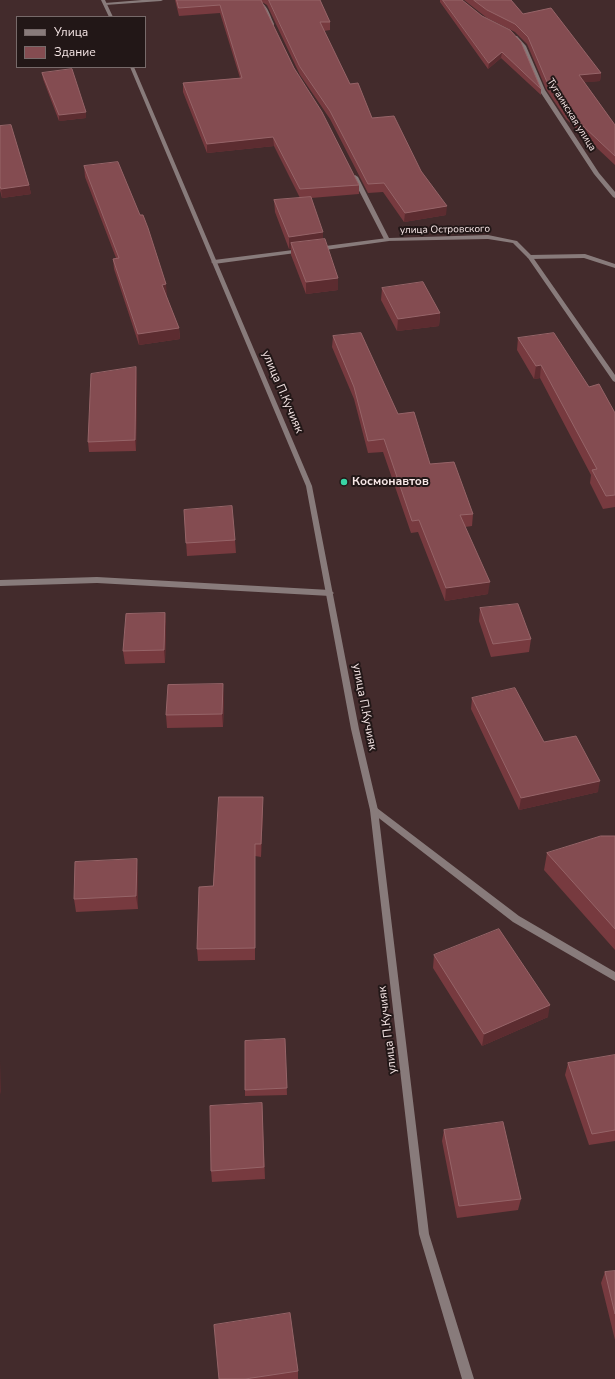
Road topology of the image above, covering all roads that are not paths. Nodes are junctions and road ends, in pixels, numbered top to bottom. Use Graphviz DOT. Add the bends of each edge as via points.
graph roads {
  1 [pos="161,0"];
  2 [pos="252,0"];
  3 [pos="104,2"];
  4 [pos="111,16"];
  5 [pos="275,31"];
  6 [pos="512,34"];
  7 [pos="132,68"];
  8 [pos="351,170"];
  9 [pos="615,196"];
  10 [pos="388,240"];
  11 [pos="530,258"];
  12 [pos="214,262"];
  13 [pos="615,266"];
  14 [pos="615,380"];
  15 [pos="0,583"];
  16 [pos="330,593"];
  17 [pos="374,810"];
  18 [pos="615,977"];
  19 [pos="468,1379"];
  1 -- 3 [label="street"];
  2 -- 5 [label="street" via="264,6"];
  3 -- 4 [label="street"];
  6 -- 9 [label="street, Тугаинская улица" via="524,46 542,90 597,174"];
  7 -- 12 [label="street, улица П.Кучияк"];
  8 -- 10 [label="street, улица Островского"];
  10 -- 11 [label="street, улица Островского" via="488,237 515,242"];
  10 -- 12 [label="street"];
  11 -- 13 [label="street" via="585,256"];
  11 -- 14 [label="street, улица Островского"];
  12 -- 16 [label="street, улица П.Кучияк" via="309,486"];
  15 -- 16 [label="street" via="97,580"];
  16 -- 17 [label="street, улица П.Кучияк" via="355,729"];
  17 -- 18 [label="street" via="516,919"];
  17 -- 19 [label="street, улица П.Кучияк" via="424,1234"];
}
